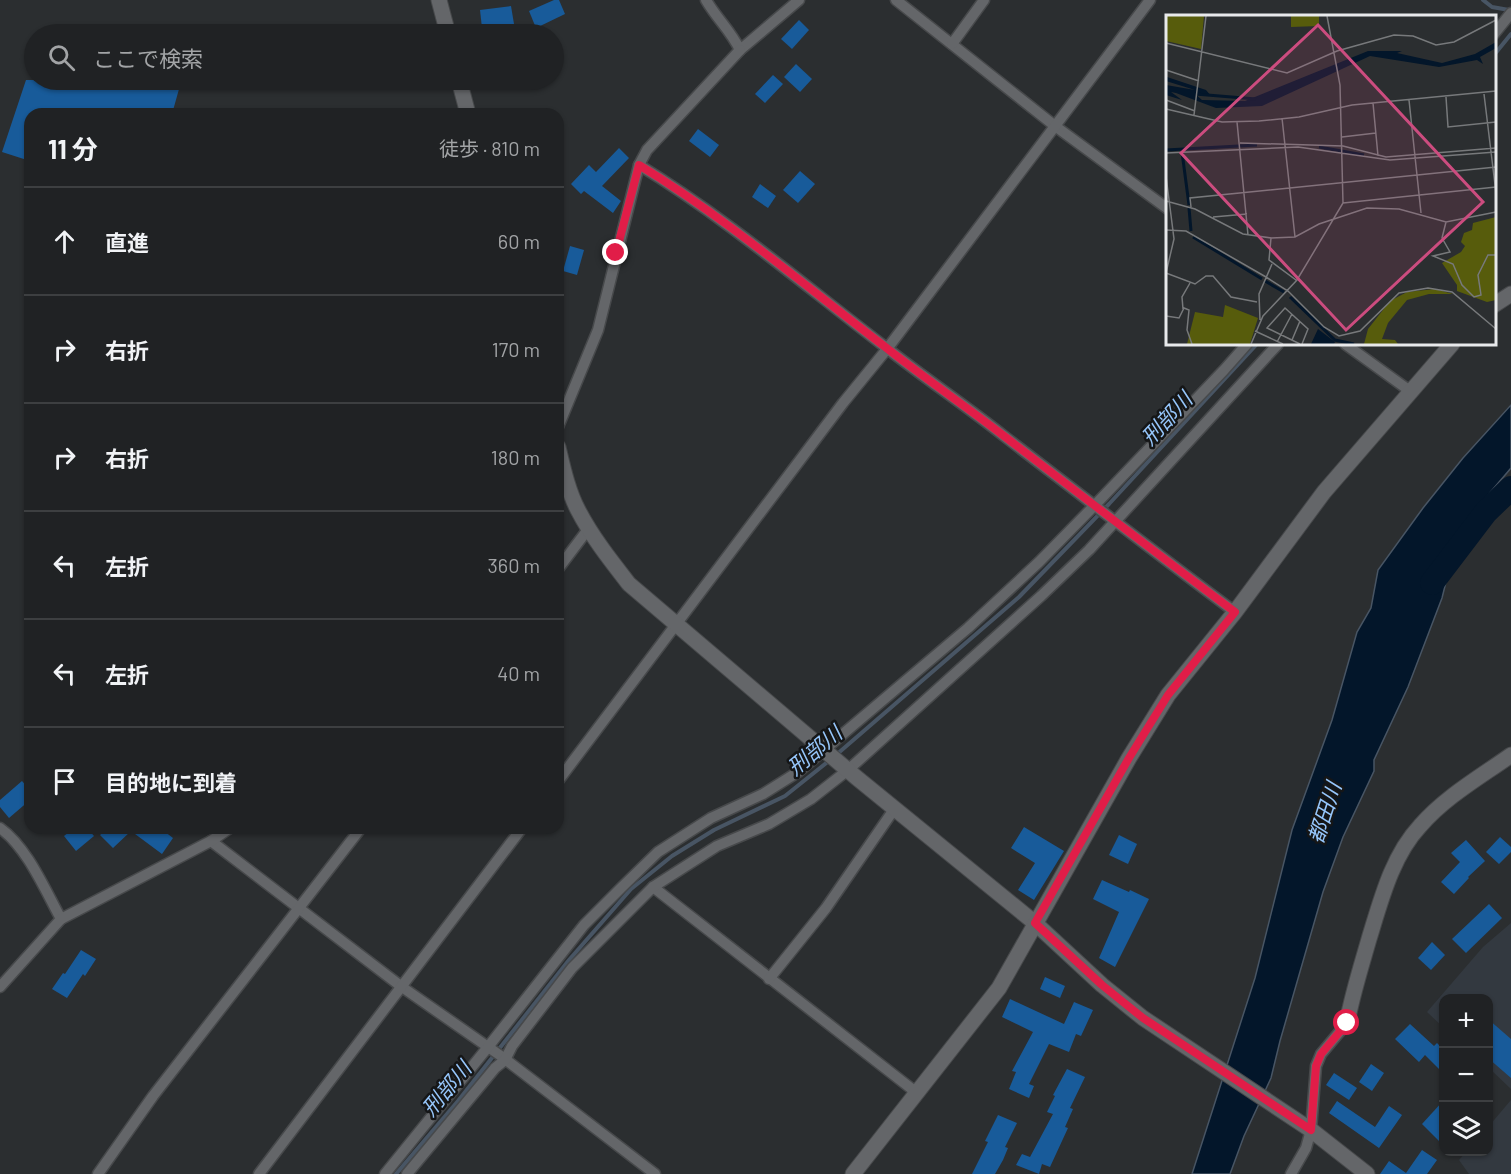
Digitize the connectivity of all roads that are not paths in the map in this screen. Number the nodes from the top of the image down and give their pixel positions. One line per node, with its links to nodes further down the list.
1 (439, 0): 8 (street)
2 (706, 0): 11 (street)
3 (799, 0): 11 (street)
4 (896, 0): 10 (street)
5 (984, 0): 10 (street)
6 (1150, 0): 14 (street)
7 (1510, 14): 9 (street)
8 (445, 24)
9 (1496, 32)
10 (952, 44): 14 (street)
11 (740, 50): 15 (street)
12 (462, 90): 13 (street)
13 (466, 108)
14 (1055, 126): 16 (street); 23 (street)
15 (639, 165): 23 (street); 25 (street)
16 (1166, 208)
17 (1511, 294): 18 (street)
18 (1496, 304)
19 (1246, 345): 27 (street)
20 (1277, 345): 28 (street)
21 (1346, 345): 24 (street)
22 (1451, 345): 24 (street)
23 (887, 349): 27 (street); 32 (street)
24 (1410, 391): 31 (street)
25 (564, 412)
26 (564, 471): 29 (street)
27 (1095, 507): 28 (street); 33 (street)
28 (1113, 521): 31 (street); 35 (street)
29 (589, 528): 30 (street); 32 (street)
30 (564, 561)
31 (1235, 612): 46 (street)
32 (677, 624): 33 (street); 36 (street)
33 (826, 751): 35 (street); 51 (street)
34 (1511, 755): 50 (street)
35 (847, 769): 37 (street); 43 (street)
36 (564, 773)
37 (895, 808): 46 (street); 47 (street)
38 (0, 828): 45 (street)
39 (221, 834): 42 (street)
40 (356, 834): 44 (street)
41 (517, 834): 49 (street)
42 (211, 841): 44 (street); 45 (street)
43 (653, 887): 47 (street); 51 (street)
44 (300, 908): 49 (street); 54 (street)
45 (61, 919): 48 (street)
46 (1035, 923): 52 (street); 53 (street)
47 (769, 978): 52 (street)
48 (0, 987)
49 (402, 987): 51 (street); 55 (street)
50 (1347, 1023): 53 (street)
51 (497, 1053): 56 (street); 57 (street); 58 (street)
52 (917, 1093): 59 (street)
53 (1311, 1130): 60 (street); 61 (street)
54 (98, 1174)
55 (259, 1174)
56 (385, 1174)
57 (407, 1174)
58 (656, 1174)
59 (853, 1174)
60 (1291, 1174)
61 (1367, 1174)

